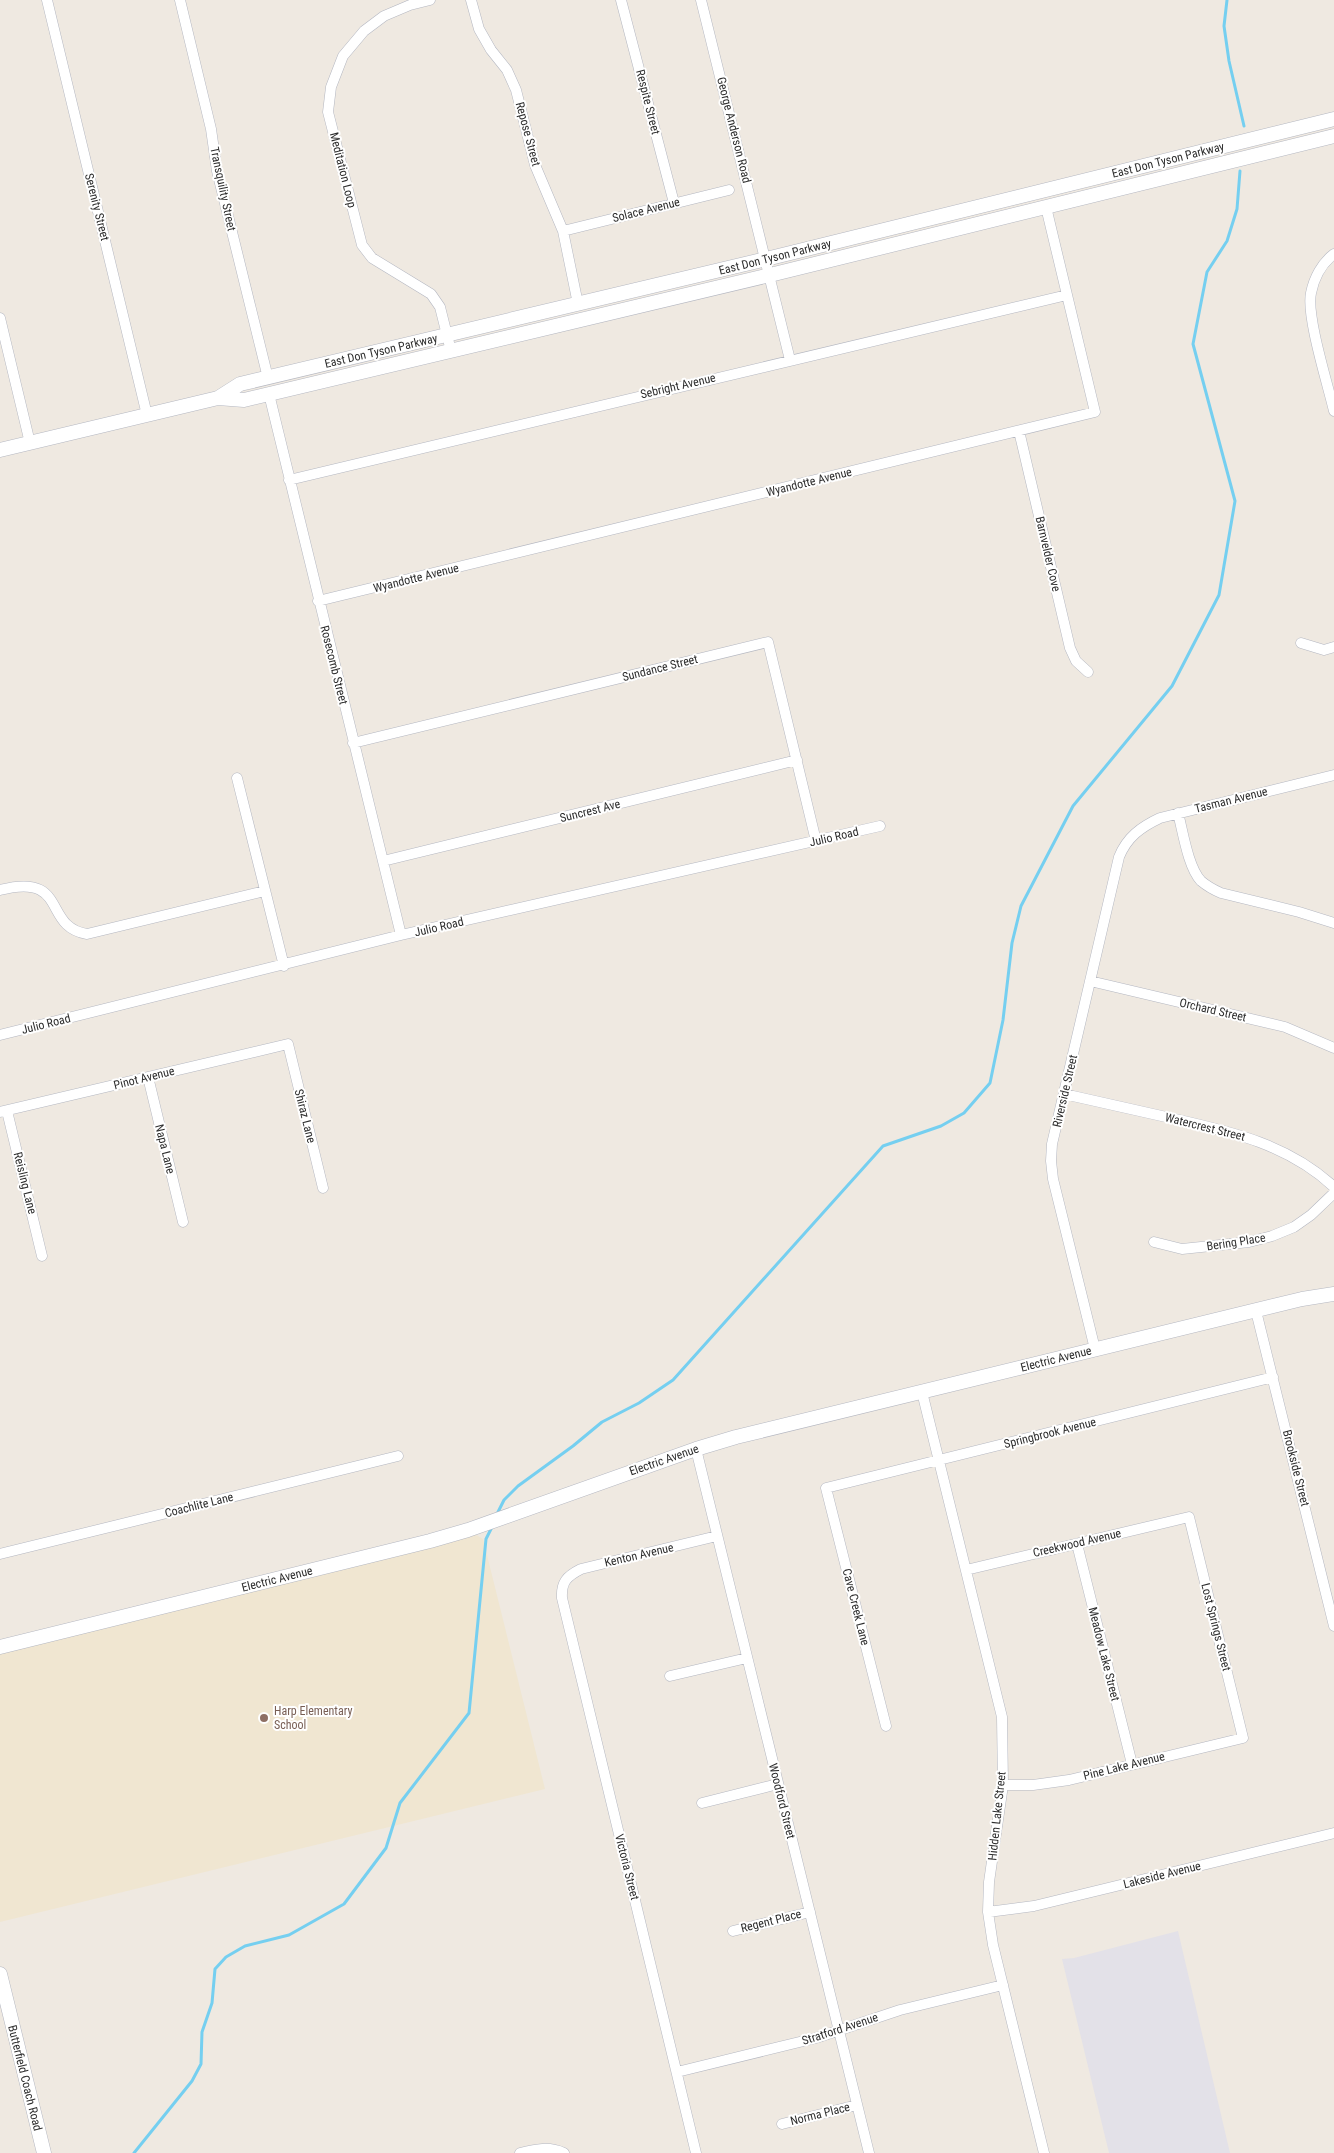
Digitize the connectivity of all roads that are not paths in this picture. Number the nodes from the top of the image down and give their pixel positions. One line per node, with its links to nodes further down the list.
1 (47, 0): 27 (street, Serenity Street)
2 (180, 0): 22 (street, Transquility Street)
3 (430, 0): 19 (street, Meditation Loop)
4 (471, 0): 12 (street, Repose Street)
5 (621, 0): 10 (street, Respite Street)
6 (701, 0): 14 (street, George Anderson Road)
7 (1334, 119): 14 (main road, East Don Tyson Parkway)
8 (1334, 136): 11 (main road, East Don Tyson Parkway)
9 (729, 190): 10 (street, Solace Avenue)
10 (674, 203): 12 (street, Solace Avenue)
11 (1046, 207): 15 (main road, East Don Tyson Parkway); 16 (street, Wyandotte Avenue)
12 (563, 231): 17 (street, Repose Street)
13 (1334, 254): 23 (street)
14 (766, 259): 15 (street, George Anderson Road); 17 (main road, East Don Tyson Parkway)
15 (770, 275): 20 (main road, East Don Tyson Parkway); 21 (street, George Anderson Road)
16 (1067, 295): 21 (street, Sebright Avenue); 28 (street, Wyandotte Avenue)
17 (578, 304): 19 (main road, East Don Tyson Parkway)
18 (0, 318): 29 (street)
19 (447, 335): 20 (street, Meditation Loop); 22 (main road, East Don Tyson Parkway)
20 (451, 351): 24 (main road, East Don Tyson Parkway)
21 (790, 360): 31 (street, Sebright Avenue)
22 (268, 378): 25 (main road, East Don Tyson Parkway)
23 (1330, 381): 26 (street)
24 (268, 394): 25 (main road, East Don Tyson Parkway); 31 (street, Rosecomb Street)
25 (218, 398): 27 (main road, East Don Tyson Parkway)
26 (1334, 411)
27 (147, 415): 29 (main road, East Don Tyson Parkway)
28 (1019, 431): 32 (street, Wyandotte Avenue); 35 (street, Barnvelder Cove)
29 (30, 443): 30 (main road, East Don Tyson Parkway)
30 (0, 450)
31 (289, 480): 32 (street, Rosecomb Street)
32 (318, 602): 36 (street, Rosecomb Street)
33 (1301, 643): 34 (street)
34 (1334, 647)
35 (1088, 672)
36 (353, 744): 37 (street, Sundance Street); 44 (street, Rosecomb Street)
37 (797, 760): 43 (street, Sundance Street); 44 (street, Suncrest Ave)
38 (1334, 775): 40 (street, Tasman Avenue)
39 (237, 778): 46 (street)
40 (1178, 813): 42 (street, Tasman Avenue); 47 (street)
41 (880, 826): 43 (street, Julio Road)
42 (1131, 836): 50 (street, Riverside Street)
43 (816, 841): 48 (street, Julio Road)
44 (383, 861): 48 (street, Rosecomb Street)
45 (0, 890): 46 (street)
46 (265, 891): 49 (street)
47 (1334, 923)
48 (401, 935): 49 (street, Julio Road)
49 (284, 966): 51 (street, Julio Road)
50 (1090, 981): 53 (street, Orchard Street); 55 (street, Riverside Street)
51 (0, 1035)
52 (288, 1044): 54 (street, Pinot Avenue); 58 (street, Shiraz Lane)
53 (1334, 1048)
54 (148, 1077): 56 (street, Pinot Avenue); 60 (street, Napa Lane)
55 (1064, 1094): 57 (street, Watercrest Street); 65 (street, Riverside Street)
56 (4, 1112): 62 (street, Reisling Lane)
57 (1334, 1187)
58 (323, 1188)
59 (1334, 1193): 61 (street, Bering Place)
60 (183, 1222)
61 (1154, 1242)
62 (42, 1256)
63 (1334, 1294): 64 (main road, Electric Avenue)
64 (1256, 1310): 65 (main road, Electric Avenue); 66 (street, Brookside Street)
65 (1095, 1349): 67 (main road, Electric Avenue)
66 (1273, 1377): 70 (street, Springbrook Avenue); 78 (street, Brookside Street)
67 (922, 1392): 68 (main road, Electric Avenue); 70 (street, Hidden Lake Street)
68 (696, 1449): 73 (street, Woodford Street); 79 (main road, Electric Avenue)
69 (398, 1456): 75 (street, Coachlite Lane)
70 (939, 1461): 71 (street, Springbrook Avenue); 76 (street, Hidden Lake Street)
71 (826, 1488): 82 (street, Cave Creek Lane)
72 (1189, 1517): 74 (street, Creekwood Avenue); 83 (street, Lost Springs Street)
73 (717, 1536): 77 (street, Kenton Avenue); 80 (street, Woodford Street)
74 (1077, 1544): 76 (street, Creekwood Avenue); 84 (street, Meadow Lake Street)
75 (0, 1554)
76 (966, 1570): 86 (street, Hidden Lake Street)
77 (564, 1581): 95 (street, Victoria Street)
78 (1334, 1626)
79 (0, 1647)
80 (747, 1658): 81 (street); 85 (street, Woodford Street)
81 (670, 1676)
82 (886, 1726)
83 (1243, 1738): 84 (street, Pine Lake Avenue)
84 (1132, 1764): 86 (street, Pine Lake Avenue)
85 (778, 1784): 87 (street); 89 (street, Woodford Street)
86 (1002, 1785): 90 (street, Hidden Lake Street)
87 (702, 1803)
88 (1334, 1833): 90 (street, Lakeside Avenue)
89 (810, 1912): 91 (street, Regent Place); 94 (street, Woodford Street)
90 (988, 1912): 93 (street, Hidden Lake Street)
91 (733, 1930)
92 (0, 1974): 98 (main road, Butterfield Coach Road)
93 (1003, 1985): 94 (street, Stratford Avenue); 103 (street, Hidden Lake Street)
94 (838, 2030): 95 (street, Stratford Avenue); 96 (street, Woodford Street)
95 (677, 2072): 101 (street, Victoria Street)
96 (857, 2105): 97 (street, Norma Place); 102 (street, Woodford Street)
97 (782, 2124)
98 (44, 2153)
99 (520, 2153): 100 (street)
100 (564, 2153)
101 (696, 2153)
102 (869, 2153)
103 (1044, 2153)

